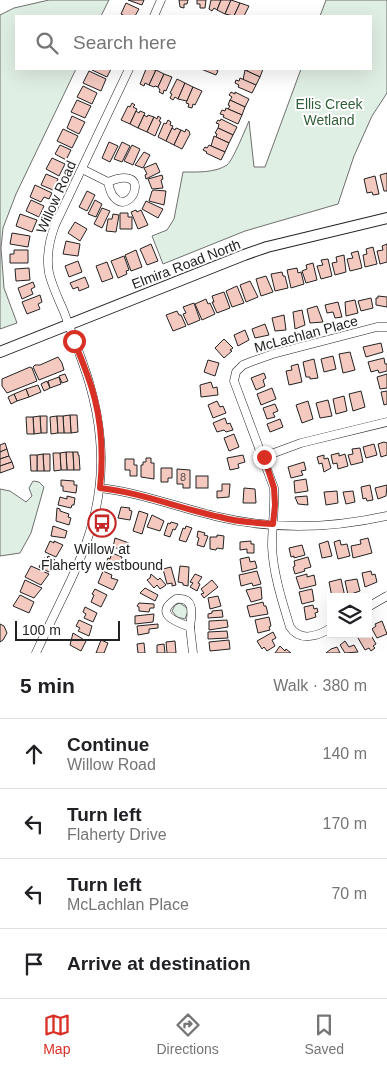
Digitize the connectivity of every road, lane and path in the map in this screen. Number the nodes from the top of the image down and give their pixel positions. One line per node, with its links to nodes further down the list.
1 (161, 0): 2 (street)
2 (154, 15)
3 (129, 70): 4 (street, Willow Road)
4 (82, 169): 5 (street); 7 (street, Willow Road)
5 (108, 182)
6 (387, 218): 7 (main road, Elmira Road North)
7 (68, 325): 9 (main road, Elmira Road North); 12 (street, Willow Road)
8 (387, 327): 11 (street, McLachlan Place)
9 (0, 352)
10 (387, 422): 11 (street)
11 (264, 457): 14 (street, McLachlan Place)
12 (100, 488): 14 (street); 19 (street, Willow Road)
13 (387, 516): 14 (street)
14 (273, 524): 18 (street, McLachlan Place)
15 (387, 596): 16 (street)
16 (372, 604)
17 (190, 627): 20 (street)
18 (327, 630)
19 (39, 652)
20 (193, 653)

